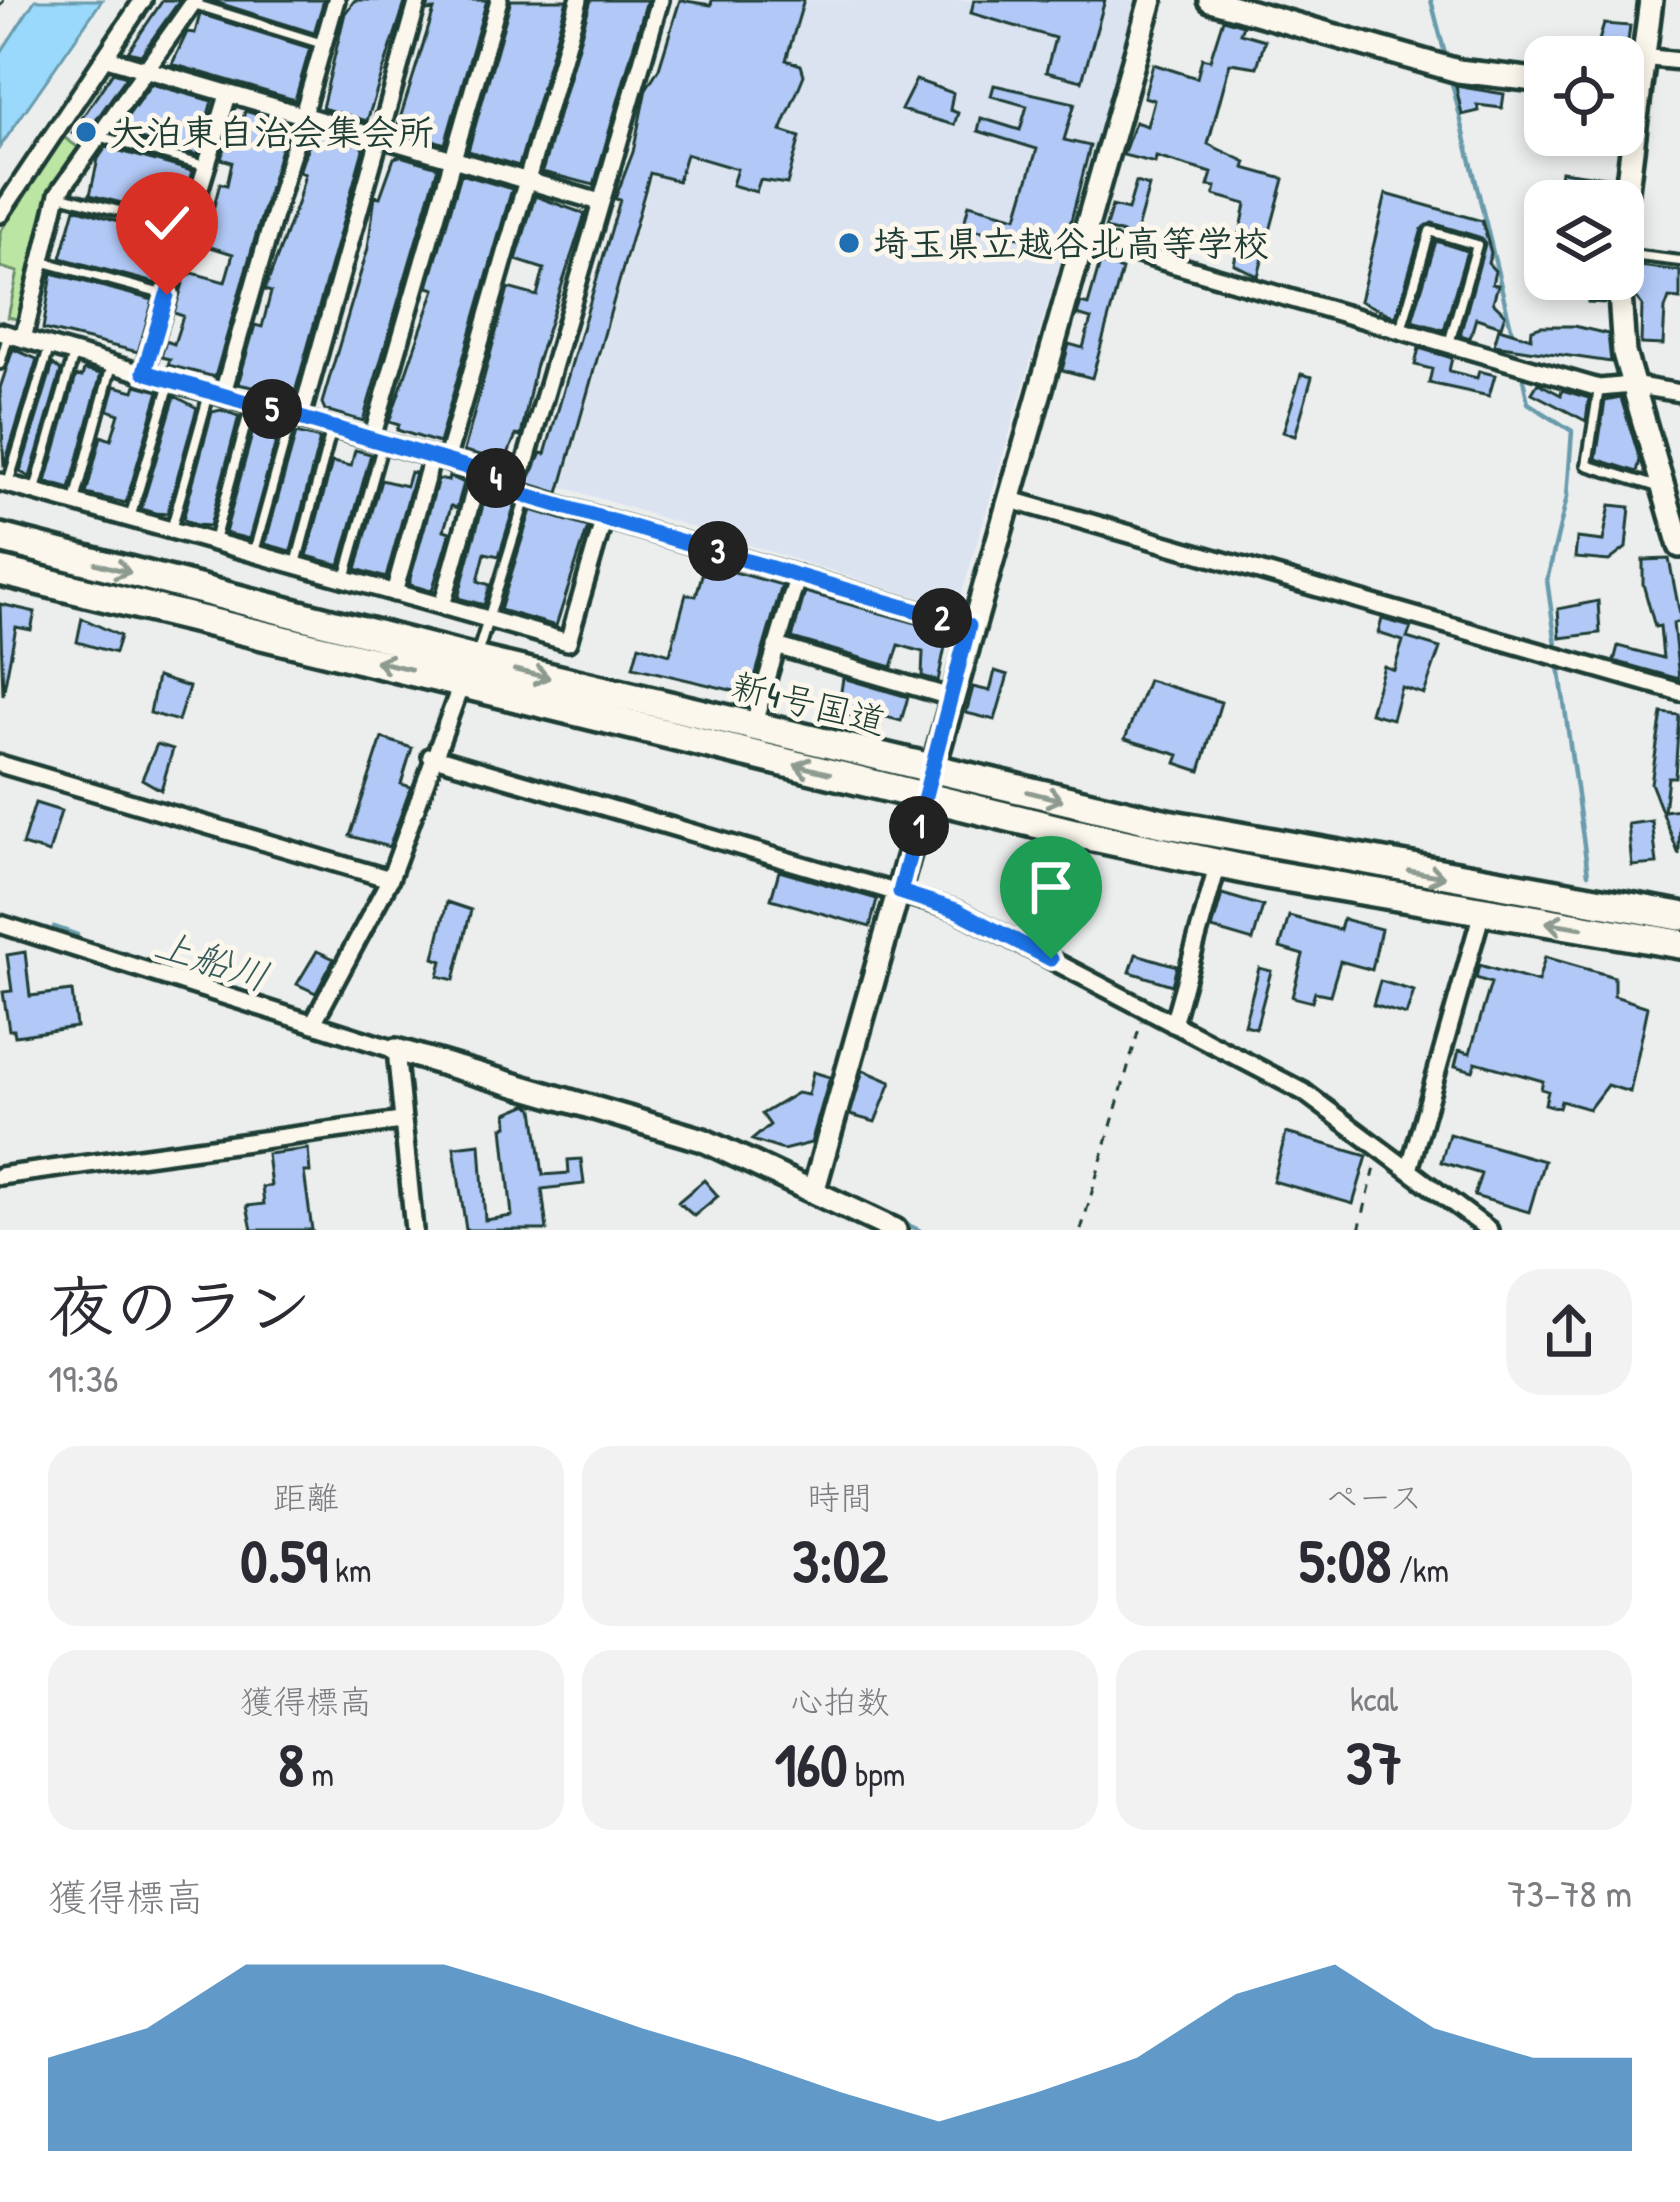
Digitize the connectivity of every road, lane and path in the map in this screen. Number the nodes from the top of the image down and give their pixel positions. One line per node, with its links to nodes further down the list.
1 (4, 0): 12 (path)
2 (143, 0): 16 (street)
3 (337, 0): 14 (street)
4 (418, 0): 22 (street)
5 (500, 0): 24 (street)
6 (578, 0): 26 (street)
7 (660, 0): 28 (street)
8 (1151, 0): 31 (street)
9 (1210, 0): 19 (street)
10 (1651, 0): 13 (street)
11 (194, 2): 14 (lane); 18 (street)
12 (0, 6)
13 (1644, 44)
14 (324, 45): 21 (street)
15 (1644, 57): 17 (street)
16 (107, 58): 18 (street); 29 (street)
17 (1680, 61)
18 (148, 70): 20 (street); 23 (street)
19 (1524, 78)
20 (228, 95): 21 (street); 25 (street)
21 (303, 116): 22 (street); 49 (street)
22 (378, 136): 24 (street); 51 (street)
23 (103, 137): 25 (lane); 27 (street)
24 (452, 157): 26 (street); 53 (street)
25 (206, 166): 30 (street)
26 (526, 179): 28 (street); 54 (street)
27 (58, 194): 30 (lane); 34 (street)
28 (600, 202): 56 (street)
29 (0, 214)
30 (187, 230): 35 (street)
31 (1083, 238): 37 (street); 61 (street)
32 (1644, 257): 33 (lane)
33 (1680, 261)
34 (44, 262): 35 (lane); 38 (street)
35 (167, 295): 44 (street)
36 (1622, 300): 46 (street)
37 (1400, 334): 40 (street); 40 (lane)
38 (11, 335): 39 (street); 43 (lane)
39 (50, 346): 41 (street); 57 (lane)
40 (1448, 347): 47 (street)
41 (74, 353): 42 (street); 59 (lane)
42 (113, 363): 44 (street); 62 (lane)
43 (0, 364)
44 (144, 372): 45 (street)
45 (171, 381): 49 (street); 63 (lane)
46 (1632, 385): 47 (street); 48 (street); 58 (street)
47 (1599, 388): 58 (lane)
48 (1680, 393)
49 (216, 394): 50 (street); 65 (lane)
50 (252, 404): 51 (street); 67 (lane)
51 (296, 416): 52 (street); 69 (lane)
52 (333, 427): 53 (street); 70 (lane)
53 (378, 440): 54 (street); 73 (lane)
54 (439, 459): 55 (street); 74 (street)
55 (480, 471): 56 (street); 75 (street)
56 (497, 478): 60 (street)
57 (4, 483): 59 (street)
58 (1663, 488): 68 (street)
59 (35, 491): 62 (street)
60 (527, 496): 64 (street); 76 (lane)
61 (1008, 499): 77 (street); 80 (street)
62 (75, 502): 63 (street)
63 (130, 518): 65 (street)
64 (604, 518): 72 (street); 76 (street)
65 (171, 530): 67 (street)
66 (0, 538): 79 (highway, 新4号国道, one-way to 79)
67 (214, 542): 69 (street)
68 (1680, 546)
69 (254, 553): 70 (street)
70 (296, 565): 73 (street)
71 (0, 571): 79 (highway, 新4号国道, one-way to 71)
72 (798, 575): 77 (street); 78 (street)
73 (345, 578): 74 (street)
74 (394, 592): 75 (street)
75 (442, 606): 76 (street)
76 (492, 620): 79 (lane)
77 (969, 626): 81 (street)
78 (776, 646): 81 (street); 82 (street)
79 (468, 671): 82 (highway, 新4号国道, one-way to 82); 83 (street); 86 (highway, 新4号国道, one-way to 79)
80 (1680, 692)
81 (950, 697): 85 (street)
82 (753, 726): 85 (highway, 新4号国道)
83 (431, 756): 88 (street); 89 (street)
84 (0, 764): 88 (street)
85 (932, 769): 86 (street); 91 (highway, 新4号国道, one-way to 91)
86 (926, 797): 87 (highway, 新4号国道); 89 (street)
87 (1218, 864): 90 (highway, 新4号国道); 96 (street)
88 (390, 879): 95 (street)
89 (900, 892): 94 (street); 102 (street)
90 (1483, 912): 93 (highway, 新4号国道, one-way to 90); 100 (street)
91 (1680, 916)
92 (0, 924): 95 (street)
93 (1680, 944)
94 (1145, 1009): 96 (street); 105 (path)
95 (313, 1023): 97 (street)
96 (1173, 1024): 99 (street)
97 (396, 1050): 98 (street); 102 (street)
98 (401, 1121): 101 (street); 103 (street)
99 (1381, 1149): 100 (street); 106 (path)
100 (1409, 1170): 107 (street)
101 (0, 1176)
102 (816, 1180): 104 (street)
103 (414, 1230)
104 (895, 1230)
105 (1081, 1230)
106 (1359, 1230)
107 (1489, 1230)

